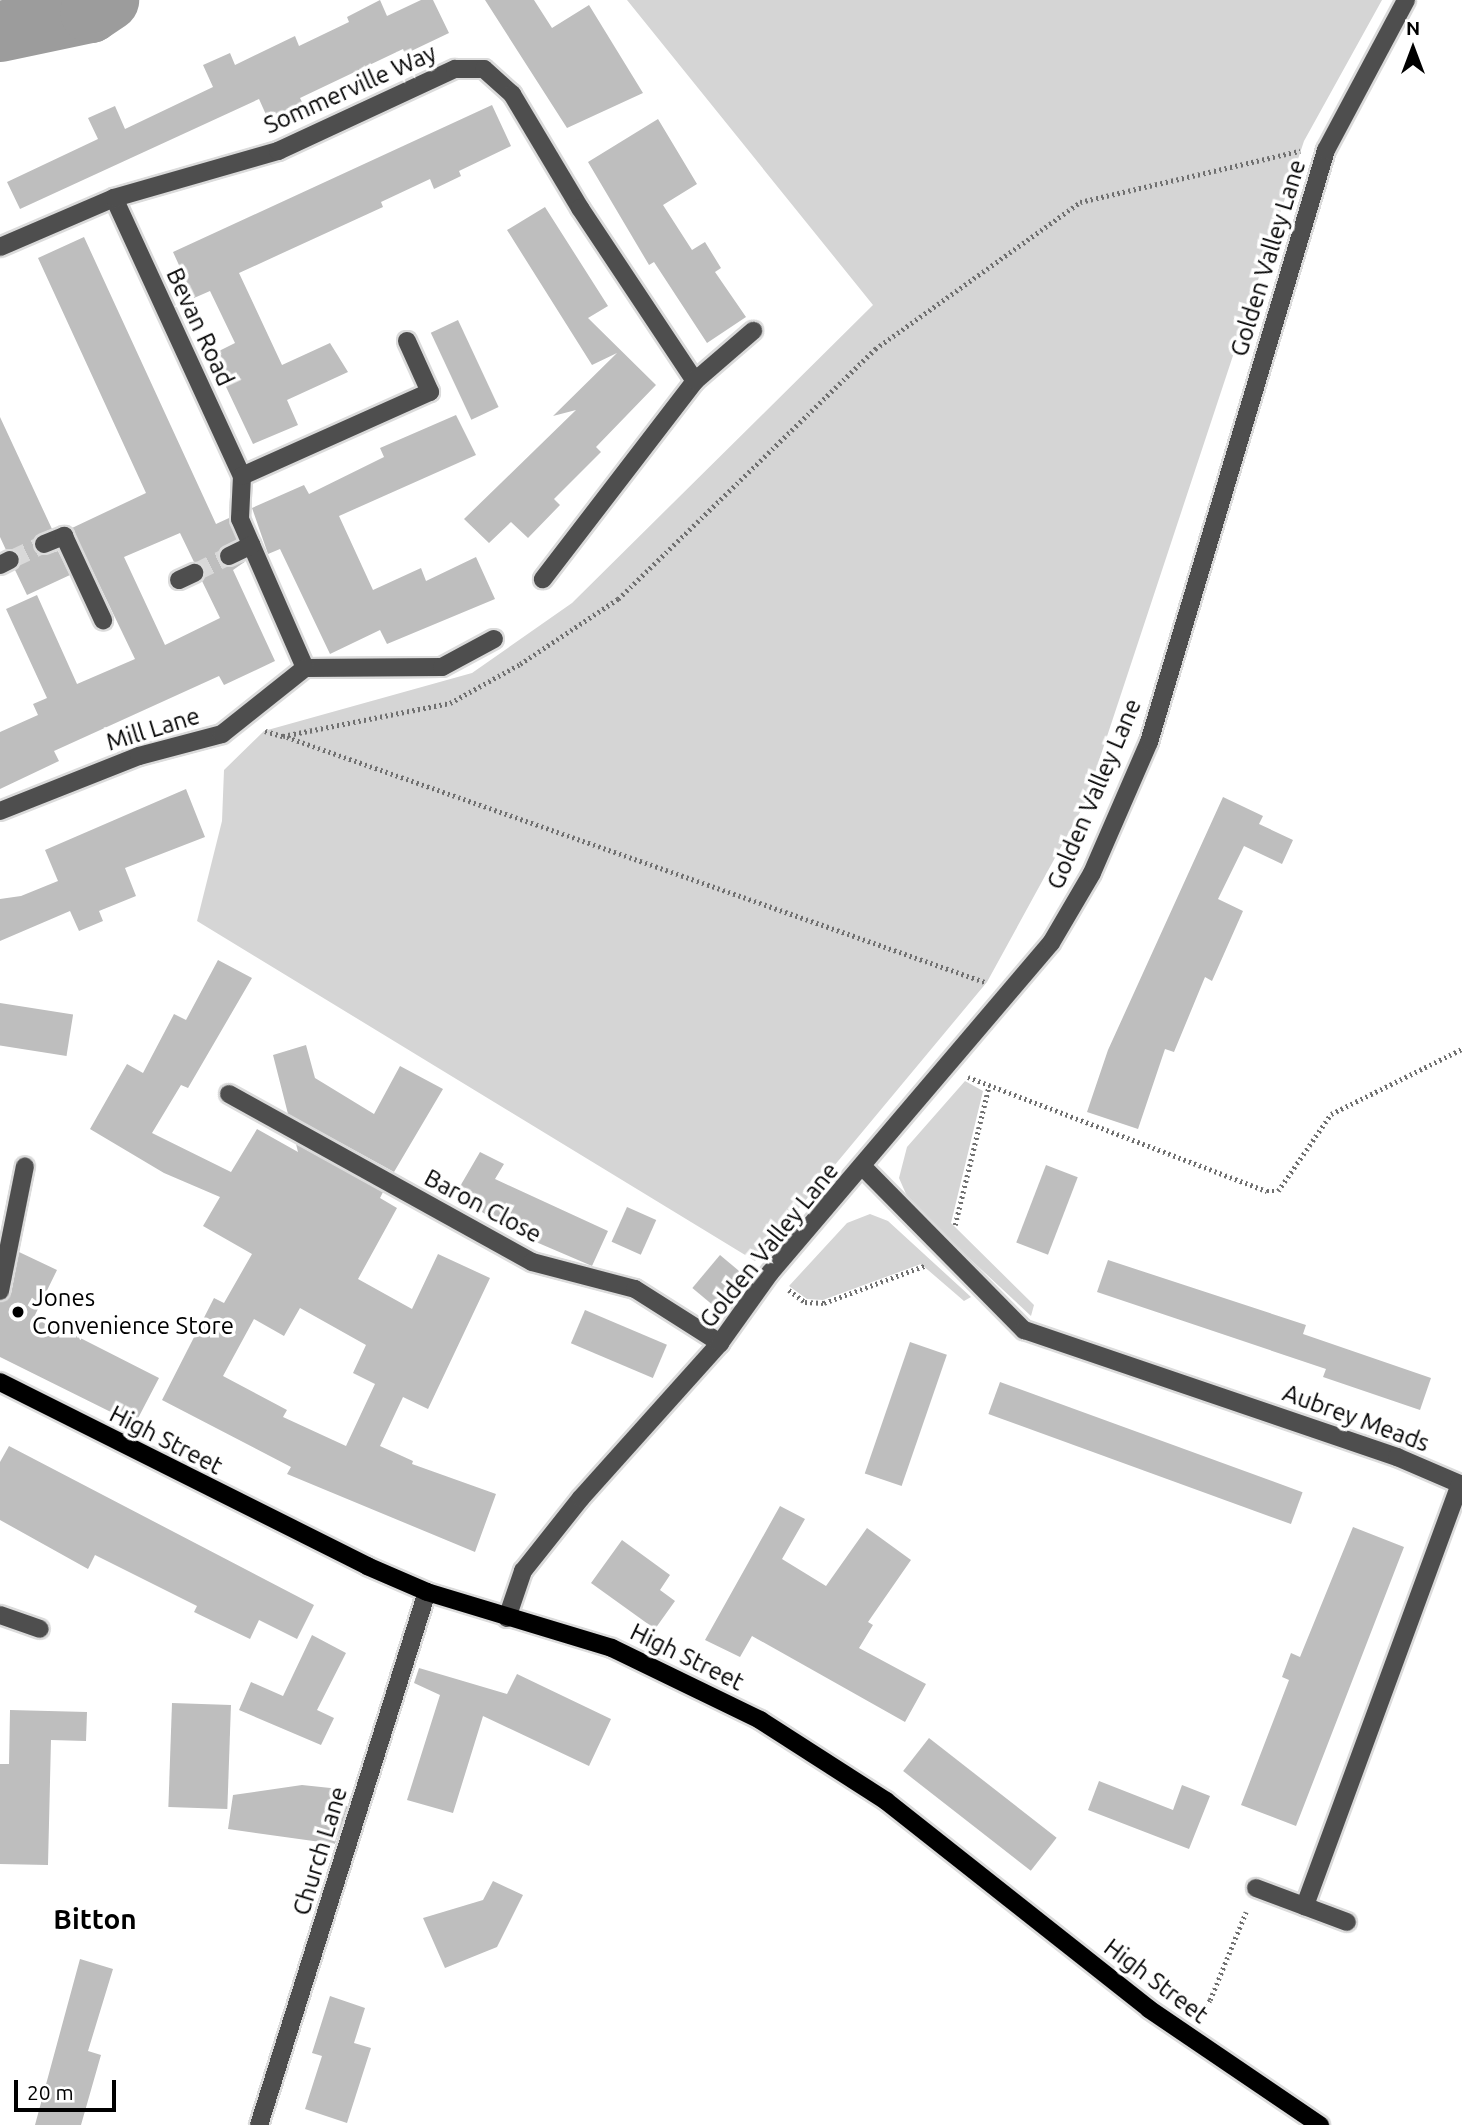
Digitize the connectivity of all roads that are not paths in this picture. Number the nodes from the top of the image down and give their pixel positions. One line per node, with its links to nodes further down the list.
1 (1406, 0): 18 (street, Golden Valley Lane)
2 (114, 198): 3 (street, Sommerville Way); 6 (street, Sommerville Way); 7 (street, Bevan Road)
3 (0, 247)
4 (753, 331): 6 (street)
5 (407, 341): 7 (street)
6 (695, 381): 11 (street)
7 (242, 476): 9 (street, Bevan Road)
8 (44, 544): 12 (street)
9 (252, 545): 10 (street); 14 (street, Bevan Road)
10 (229, 556)
11 (543, 579)
12 (103, 620)
13 (494, 639): 14 (street)
14 (305, 668): 15 (street, Mill Lane)
15 (0, 811)
16 (229, 1094): 20 (street, Baron Close)
17 (25, 1166): 19 (street)
18 (864, 1168): 20 (street, Golden Valley Lane); 22 (street, Aubrey Meads)
19 (0, 1291)
20 (720, 1343): 25 (street, Golden Valley Lane)
21 (0, 1382): 23 (main road, High Street)
22 (1461, 1484): 28 (street, Aubrey Meads)
23 (427, 1592): 25 (main road, High Street); 30 (street, Church Lane)
24 (0, 1615): 26 (street)
25 (507, 1618): 31 (main road, High Street)
26 (40, 1629)
27 (1256, 1888): 28 (street)
28 (1306, 1906): 29 (street)
29 (1347, 1922)
30 (259, 2125)
31 (1320, 2125)

